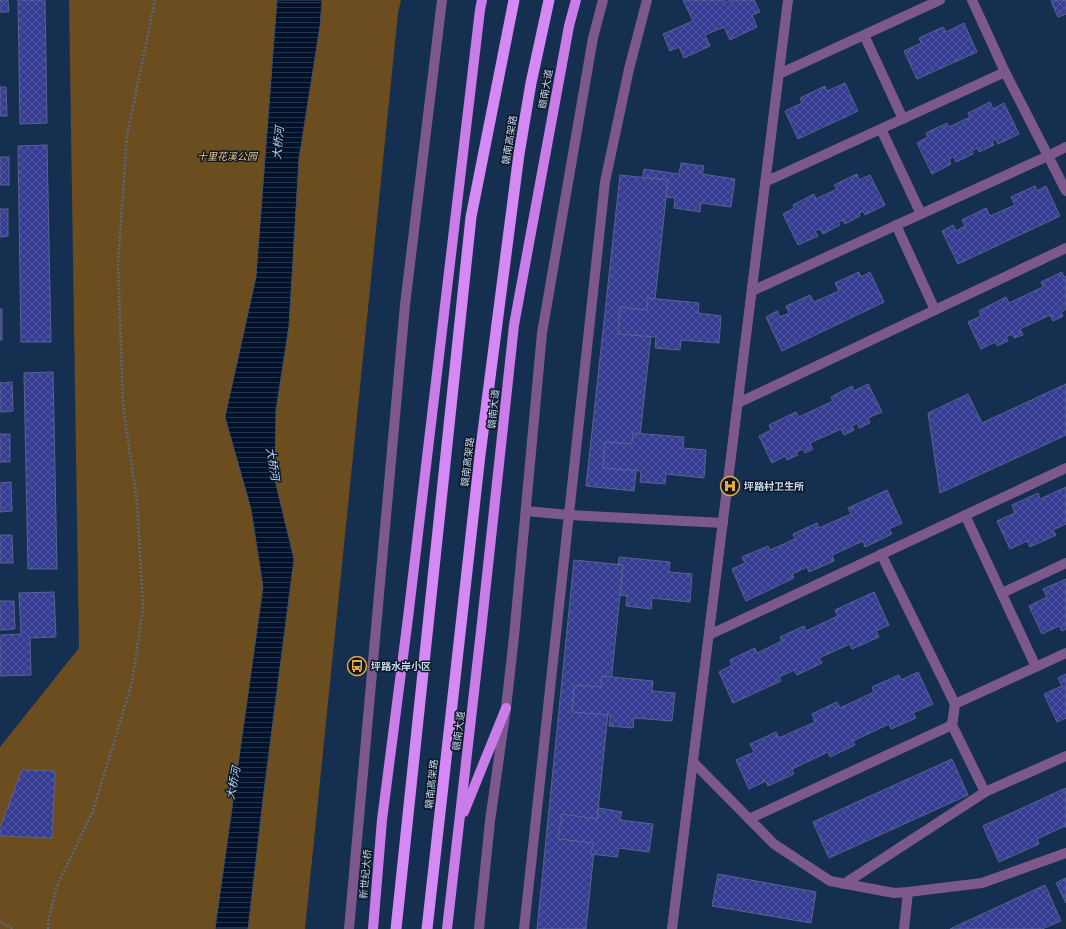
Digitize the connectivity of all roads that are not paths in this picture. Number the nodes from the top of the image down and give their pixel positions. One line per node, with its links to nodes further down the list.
1 (442, 0): 48 (street)
2 (514, 0): 50 (highway, 赣南高架路, bridge)
3 (549, 0): 51 (highway, 赣南高架路, bridge)
4 (577, 0): 44 (main road, 赣南大道)
5 (603, 0): 27 (street)
6 (647, 0): 28 (street)
7 (788, 0): 13 (street)
8 (940, 0): 11 (street)
9 (972, 0): 12 (street)
10 (481, 3): 49 (main road, 新世纪大桥)
11 (864, 35): 13 (street); 14 (street)
12 (1005, 72): 14 (street); 17 (street)
13 (779, 74): 18 (street)
14 (902, 119): 15 (street)
15 (881, 129): 18 (street); 20 (street)
16 (1066, 147): 17 (street)
17 (1048, 156): 19 (street); 20 (street)
18 (765, 182): 23 (street)
19 (1066, 191)
20 (921, 214): 21 (street)
21 (896, 225): 23 (street); 24 (street)
22 (1066, 248): 24 (street)
23 (752, 291): 25 (street)
24 (934, 310): 25 (street)
25 (738, 403): 30 (street)
26 (1066, 468): 29 (street)
27 (526, 511): 28 (street); 38 (street)
28 (569, 515): 30 (street); 54 (street)
29 (965, 515): 31 (street); 33 (street)
30 (723, 523): 34 (street)
31 (881, 554): 34 (street); 37 (street)
32 (1066, 563): 33 (street)
33 (1002, 593): 36 (street)
34 (709, 635): 41 (street)
35 (1066, 653): 36 (street)
36 (1036, 667): 37 (street)
37 (955, 704): 39 (street)
38 (506, 708): 44 (main road); 53 (street)
39 (952, 725): 42 (street); 43 (street)
40 (1066, 756): 42 (street)
41 (693, 762): 43 (street); 55 (street)
42 (985, 792): 46 (street)
43 (749, 819): 46 (street)
44 (459, 825): 52 (main road)
45 (1066, 853): 47 (street)
46 (844, 884): 47 (street)
47 (908, 892): 56 (street)
48 (349, 929)
49 (373, 929)
50 (396, 929)
51 (427, 929)
52 (447, 929)
53 (479, 929)
54 (524, 929)
55 (672, 929)
56 (904, 929)

